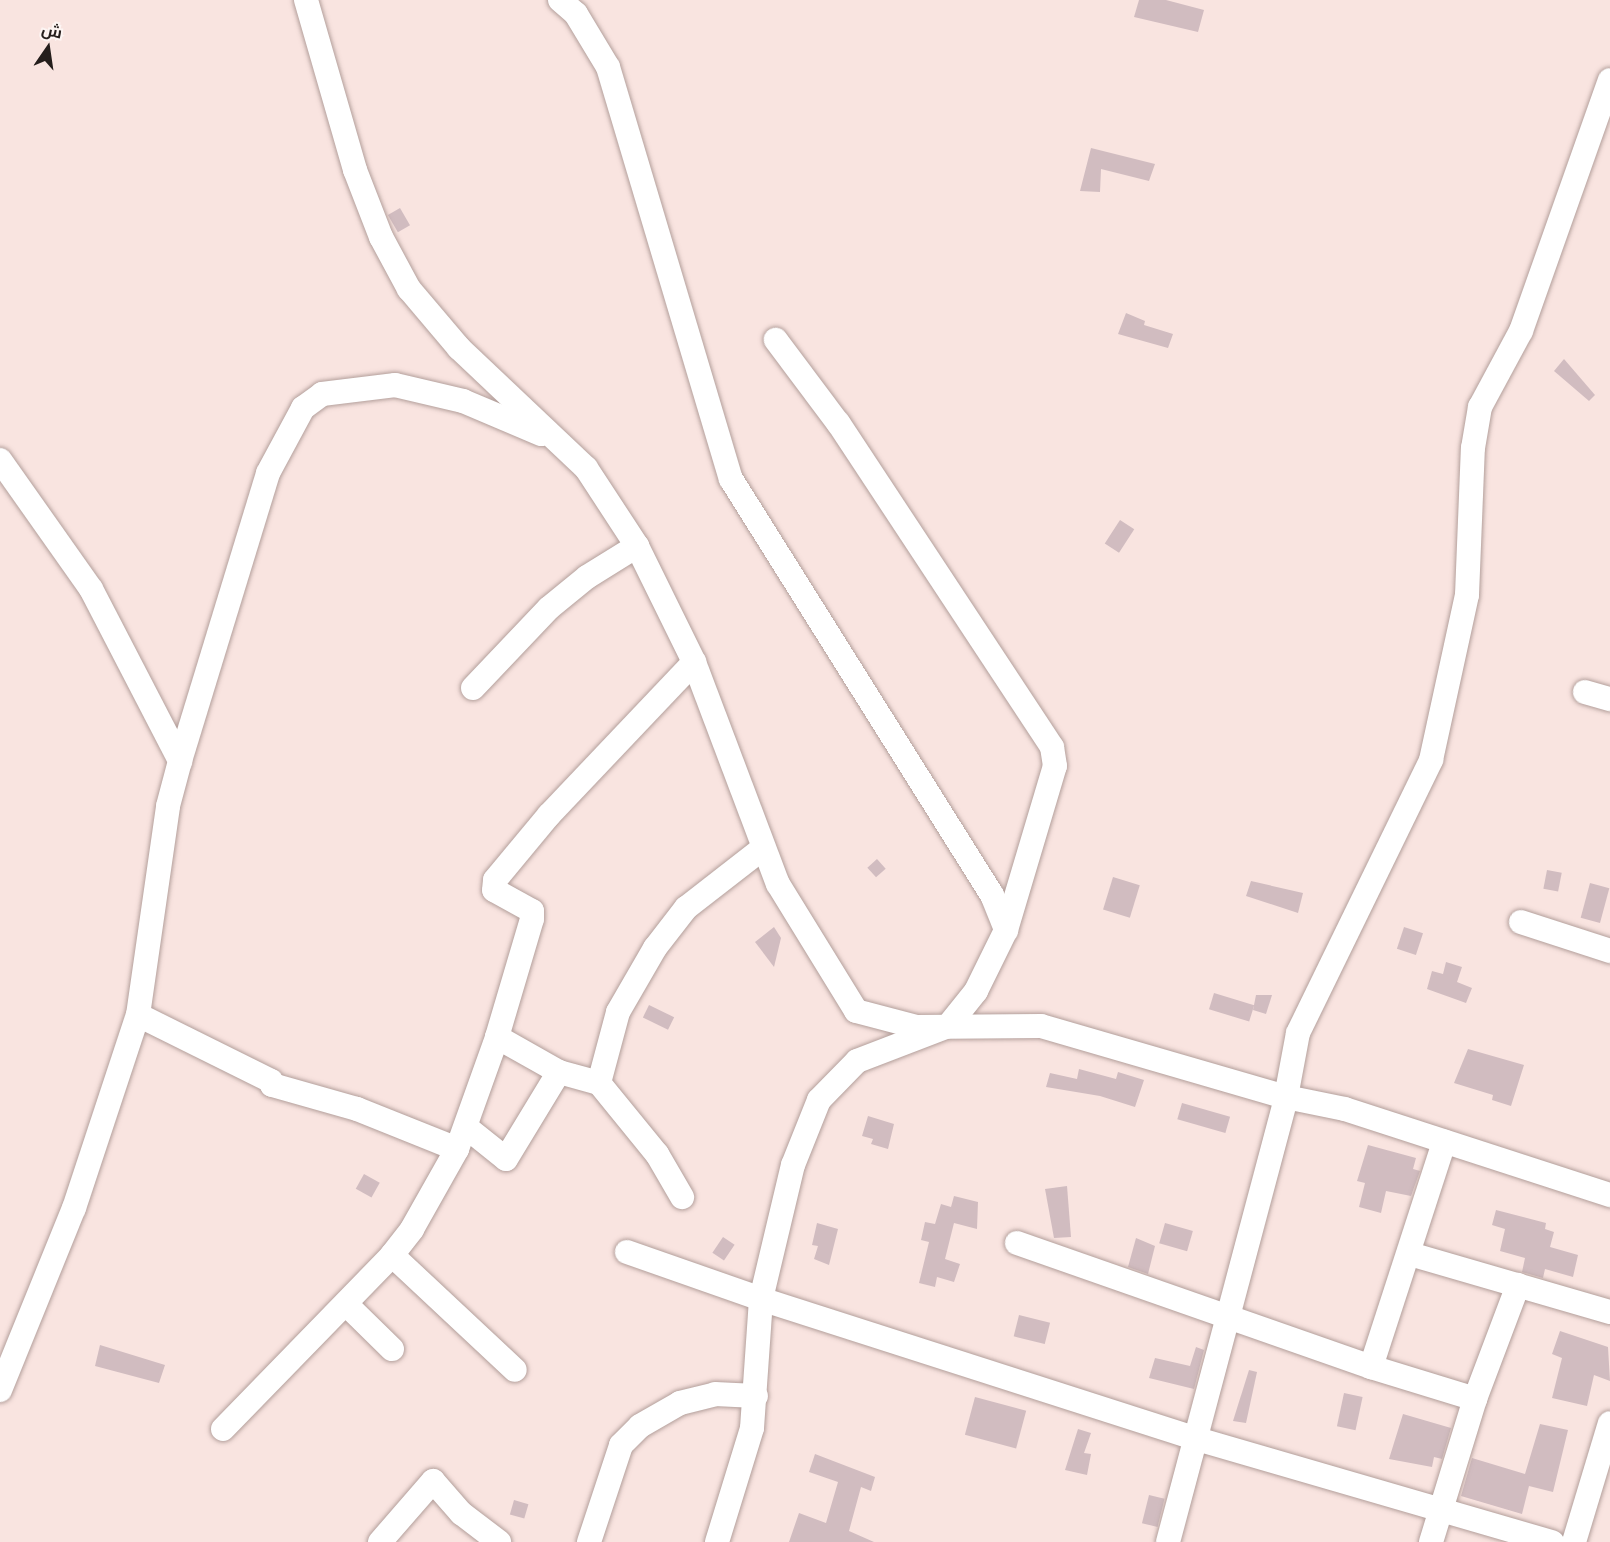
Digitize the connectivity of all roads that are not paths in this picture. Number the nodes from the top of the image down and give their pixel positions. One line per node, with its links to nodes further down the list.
1 (306, 0): 6 (street)
2 (560, 0): 15 (street)
3 (1610, 80): 22 (street)
4 (776, 340): 15 (street)
5 (0, 460): 12 (street)
6 (586, 468): 7 (street); 12 (street)
7 (637, 546): 8 (street); 9 (street)
8 (694, 662): 13 (street); 19 (street)
9 (473, 688)
10 (1585, 692): 11 (street)
11 (1610, 699)
12 (180, 762): 17 (street)
13 (762, 848): 18 (street); 21 (street)
14 (1521, 922): 16 (street)
15 (1006, 930): 18 (street)
16 (1610, 951)
17 (138, 1015): 23 (street); 39 (street)
18 (948, 1026): 22 (street); 32 (street)
19 (497, 1037): 20 (street); 23 (street)
20 (559, 1072): 21 (street); 23 (street)
21 (599, 1083): 26 (street)
22 (1286, 1097): 24 (street); 35 (street)
23 (461, 1138): 30 (street)
24 (1444, 1142): 25 (street); 29 (street)
25 (1610, 1195)
26 (682, 1197)
27 (1017, 1243): 35 (street)
28 (627, 1252): 32 (street)
29 (1410, 1254): 31 (street); 37 (street)
30 (392, 1255): 33 (street); 38 (street)
31 (1518, 1285): 34 (street); 41 (street)
32 (761, 1299): 40 (street); 44 (street)
33 (347, 1305): 36 (street); 43 (street)
34 (1610, 1312)
35 (1229, 1317): 37 (street); 44 (street)
36 (392, 1349)
37 (1371, 1367): 41 (street)
38 (515, 1370)
39 (0, 1390)
40 (756, 1396): 48 (street); 49 (street)
41 (1475, 1399): 45 (street)
42 (1610, 1423): 53 (street)
43 (223, 1430)
44 (1197, 1439): 45 (street); 50 (street)
45 (1441, 1511): 51 (street); 52 (street)
46 (380, 1542): 47 (street)
47 (499, 1542)
48 (589, 1542)
49 (717, 1542)
50 (1168, 1542)
51 (1431, 1542)
52 (1552, 1542)
53 (1574, 1542)

